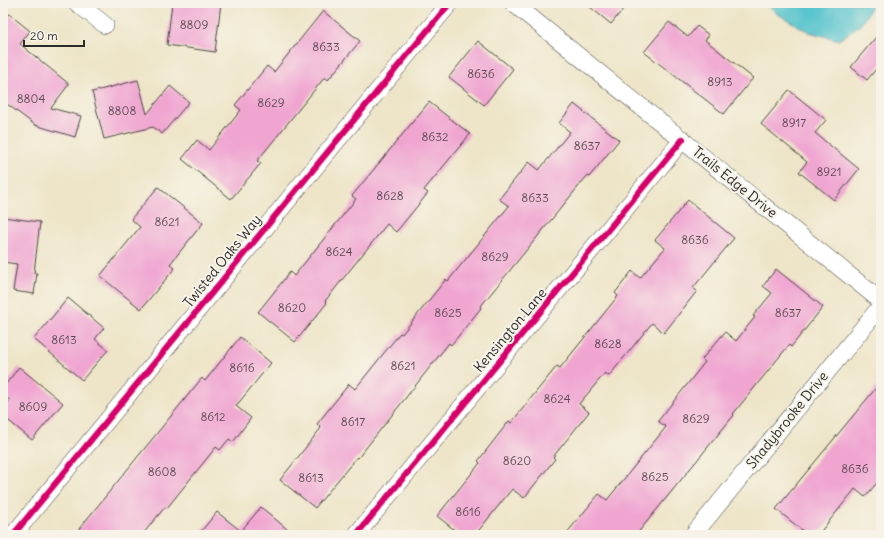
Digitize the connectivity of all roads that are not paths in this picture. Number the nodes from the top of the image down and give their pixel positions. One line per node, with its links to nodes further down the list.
1 (77, 3): 4 (street)
2 (450, 3): 8 (street, Twisted Oaks Way)
3 (514, 3): 5 (street, Trails Edge Drive)
4 (105, 25)
5 (683, 140): 6 (street, Trails Edge Drive); 9 (street, Kensington Lane)
6 (881, 301)
7 (881, 306): 10 (street, Shadybrooke Drive)
8 (13, 535)
9 (356, 535)
10 (693, 535)

